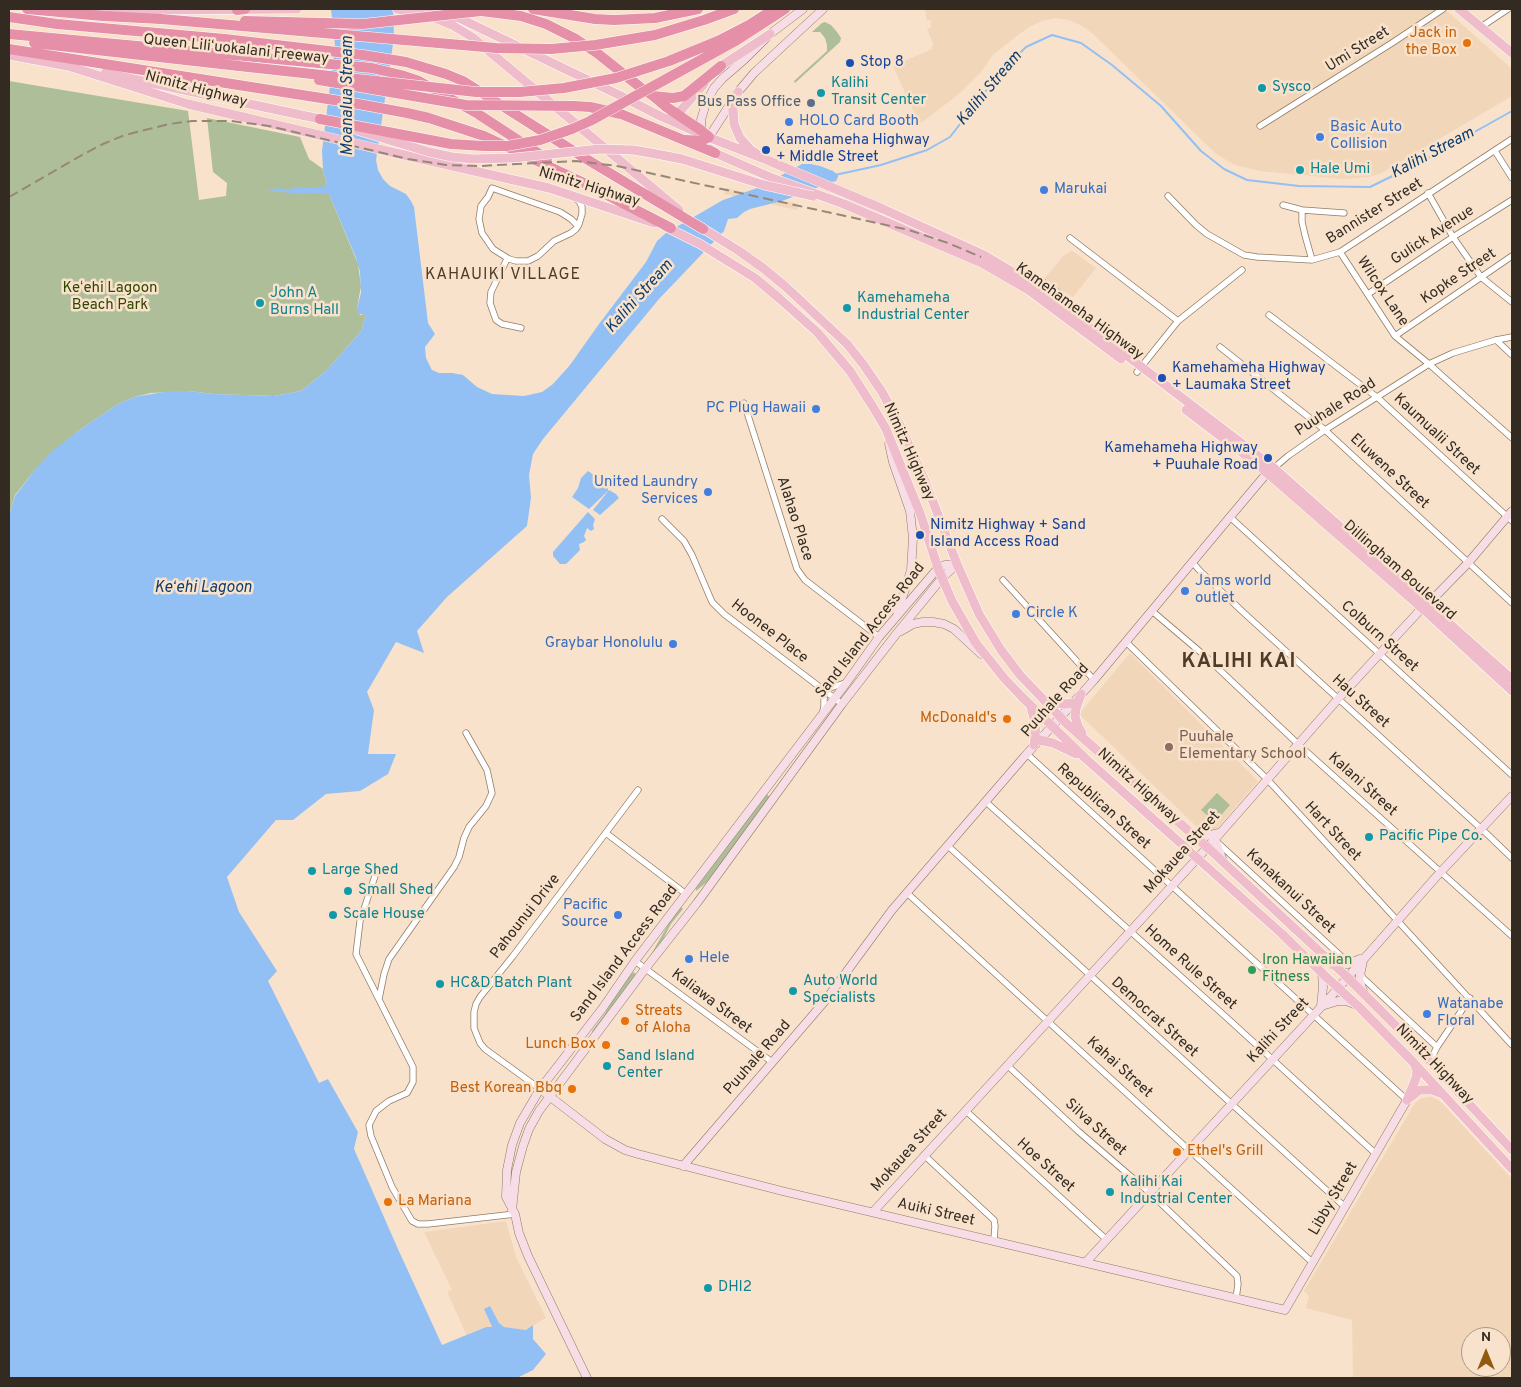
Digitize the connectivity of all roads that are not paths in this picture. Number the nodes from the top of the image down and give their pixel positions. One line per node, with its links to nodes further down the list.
1 (27, 9): 19 (highway, Queen Liliʻuokalani Freeway)
2 (90, 9): 3 (main road)
3 (111, 9): 17 (main road)
4 (297, 9): 17 (main road)
5 (397, 9): 54 (main road, Nimitz Highway, bridge)
6 (426, 9): 33 (main road, bridge)
7 (533, 9): 8 (highway)
8 (698, 9)
9 (734, 9): 19 (highway, Queen Liliʻuokalani Freeway, bridge)
10 (774, 9): 28 (highway, Queen Liliʻuokalani Freeway, bridge)
11 (785, 9): 34 (highway, bridge)
12 (803, 9): 22 (street)
13 (823, 9): 30 (street)
14 (1443, 9): 35 (street, Umi Street)
15 (1459, 9): 20 (main road)
16 (1508, 9): 20 (street)
17 (241, 10)
18 (9, 17): 54 (highway)
19 (162, 20): 31 (highway, bridge)
20 (1481, 27): 25 (main road)
21 (9, 34): 43 (highway, bridge)
22 (770, 34): 29 (main road); 36 (street)
23 (9, 39): 28 (highway, Queen Liliʻuokalani Freeway)
24 (9, 49): 43 (highway, bridge)
25 (1512, 53)
26 (9, 55): 27 (main road, Nimitz Highway)
27 (68, 66): 34 (main road); 47 (main road, Nimitz Highway)
28 (239, 66): 38 (highway, bridge)
29 (721, 66): 31 (highway); 32 (main road)
30 (738, 92): 36 (street); 41 (main road)
31 (654, 96): 32 (highway)
32 (677, 114): 33 (main road); 36 (highway)
33 (660, 116): 36 (main road)
34 (320, 119): 45 (main road, bridge)
35 (1260, 126)
36 (704, 136): 38 (highway); 40 (main road); 41 (main road)
37 (1512, 139): 39 (street, Bannister Street)
38 (686, 140): 40 (highway)
39 (1495, 151): 42 (street); 44 (street, Bannister Street)
40 (715, 152): 45 (main road)
41 (767, 160): 77 (main road, Kamehameha Highway)
42 (1512, 178)
43 (584, 183): 56 (highway)
44 (1428, 193): 58 (street); 60 (street, Bannister Street)
45 (812, 194): 77 (main road, Kamehameha Highway)
46 (1168, 196): 63 (street, Bannister Street)
47 (574, 197): 50 (main road, Nimitz Highway); 53 (street)
48 (1512, 200): 58 (street, Gulick Avenue)
49 (1283, 205): 51 (street)
50 (601, 206): 53 (street); 56 (main road, Nimitz Highway)
51 (1302, 210): 52 (street); 63 (street)
52 (1344, 213)
53 (582, 214): 55 (street)
54 (681, 214): 57 (highway)
55 (578, 226): 62 (street); 62 (street)
56 (671, 228): 80 (main road, Nimitz Highway)
57 (703, 229): 89 (main road, Nimitz Highway)
58 (1453, 237): 65 (street); 66 (street, Gulick Avenue)
59 (1070, 238): 69 (street)
60 (1340, 252): 63 (street, Bannister Street); 66 (street, Wilcox Lane)
61 (1512, 256): 65 (street, Kopke Street)
62 (508, 259): 70 (street)
63 (1312, 260)
64 (1242, 270): 69 (street)
65 (1481, 277): 67 (street); 71 (street, Kopke Street)
66 (1368, 294): 71 (street, Wilcox Lane)
67 (1512, 302)
68 (1269, 315): 78 (street, Kaumualii Street)
69 (1178, 321): 77 (street)
70 (521, 328)
71 (1395, 336): 76 (street, Wilcox Lane)
72 (1512, 337): 73 (street, Puuhale Road)
73 (1496, 340): 75 (street); 76 (street, Puuhale Road)
74 (1220, 347): 81 (street, Eluwene Street)
75 (1512, 355)
76 (1429, 364): 78 (street, Puuhale Road); 82 (street, Wilcox Lane)
77 (1139, 370): 83 (main road, Kamehameha Highway)
78 (1378, 398): 81 (street, Puuhale Road); 84 (street, Kaumualii Street)
79 (744, 403): 98 (street, Alahao Place)
80 (886, 430): 90 (main road, Nimitz Highway); 96 (street)
81 (1325, 430): 83 (street, Puuhale Road); 88 (street, Eluwene Street)
82 (1512, 438)
83 (1271, 471): 85 (street, Puuhale Road); 94 (main road, Dillingham Boulevard)
84 (1511, 516): 88 (street, Mokauea Street)
85 (1230, 517): 87 (street, Puuhale Road); 100 (street, Colburn Street)
86 (662, 519): 105 (street, Hoonee Place)
87 (1193, 563): 95 (street, Puuhale Road); 109 (street, Hau Street)
88 (1468, 563): 93 (street, Eluwene Street); 94 (street, Mokauea Street)
89 (957, 564): 90 (street, Sand Island Access Road); 91 (street, Sand Island Access Road); 110 (main road, Nimitz Highway)
90 (938, 568): 91 (main road, Nimitz Highway); 96 (street, Sand Island Access Road)
91 (942, 578): 97 (street, Sand Island Access Road); 101 (main road, Nimitz Highway)
92 (1003, 580): 102 (street)
93 (1512, 603)
94 (1425, 606): 100 (street, Mokauea Street); 103 (main road, Dillingham Boulevard); 106 (main road, Dillingham Boulevard)
95 (1152, 611): 99 (street, Puuhale Road); 120 (street, Kalani Street)
96 (892, 622): 98 (street, Sand Island Access Road)
97 (897, 633): 101 (street); 112 (street, Sand Island Access Road)
98 (879, 637): 104 (street, Sand Island Access Road)
99 (1126, 642): 102 (street, Puuhale Road); 124 (street, Hart Street)
100 (1380, 654): 109 (street, Mokauea Street); 123 (street, Colburn Street)
101 (990, 662): 113 (main road, Nimitz Highway)
102 (1094, 680): 107 (street, Puuhale Road)
103 (1512, 680)
104 (847, 682): 105 (street); 108 (street, Sand Island Access Road)
105 (820, 687): 108 (street, Hoonee Place); 114 (street)
106 (1512, 691)
107 (1081, 694): 111 (street, Puuhale Road); 118 (main road)
108 (834, 698): 112 (street, Hoonee Place); 114 (street, Sand Island Access Road)
109 (1338, 699): 120 (street, Mokauea Street); 130 (street, Hau Street)
110 (1044, 701): 111 (main road); 115 (main road, Nimitz Highway)
111 (1074, 703): 115 (street, Puuhale Road)
112 (842, 704): 127 (street, Sand Island Access Road)
113 (1031, 706): 116 (main road, Nimitz Highway); 119 (main road)
114 (821, 715): 125 (street, Sand Island Access Road)
115 (1060, 717): 116 (street, Puuhale Road); 118 (main road, Nimitz Highway)
116 (1052, 726): 119 (street, Puuhale Road); 122 (main road, Nimitz Highway)
117 (466, 734): 161 (street)
118 (1086, 740): 133 (main road, Nimitz Highway)
119 (1037, 743): 121 (street, Puuhale Road); 122 (main road)
120 (1298, 744): 124 (street, Mokauea Street); 140 (street, Kalani Street)
121 (1026, 754): 129 (street, Puuhale Road); 142 (street, Republican Street)
122 (1085, 758): 137 (main road, Nimitz Highway)
123 (1512, 775)
124 (1267, 779): 131 (street, Mokauea Street); 146 (street, Hart Street)
125 (770, 782): 127 (street); 144 (street, Sand Island Access Road)
126 (638, 790): 132 (street, Pahounui Drive)
127 (780, 790): 145 (street, Sand Island Access Road)
128 (1512, 796): 130 (street, Kalihi Street)
129 (986, 802): 135 (street, Puuhale Road); 147 (street, Home Rule Street)
130 (1481, 829): 138 (street, Hau Street); 140 (street, Kalihi Street)
131 (1221, 832): 133 (street); 134 (street, Mokauea Street)
132 (606, 833): 144 (street); 175 (street, Pahounui Drive)
133 (1193, 835): 136 (main road, Nimitz Highway)
134 (1215, 840): 136 (street, Mokauea Street); 139 (street); 152 (street, Kanakanui Street)
135 (948, 846): 143 (street, Puuhale Road); 156 (street, Democrat Street)
136 (1208, 848): 137 (street, Mokauea Street); 139 (main road, Nimitz Highway)
137 (1198, 858): 142 (street, Mokauea Street); 155 (main road, Nimitz Highway)
138 (1512, 858)
139 (1224, 863): 151 (main road, Nimitz Highway)
140 (1440, 872): 146 (street, Kalihi Street); 148 (street, Kalani Street)
141 (375, 876): 161 (street)
142 (1172, 886): 147 (street, Mokauea Street); 164 (street, Republican Street)
143 (907, 893): 165 (street, Kahai Street); 172 (street, Puuhale Road)
144 (686, 894): 145 (street); 150 (street, Sand Island Access Road)
145 (697, 903): 153 (street, Sand Island Access Road)
146 (1396, 920): 149 (street, Kalihi Street); 160 (street, Hart Street)
147 (1131, 931): 156 (street, Mokauea Street); 170 (street, Home Rule Street)
148 (1511, 933)
149 (1364, 957): 152 (street); 154 (street); 157 (street, Kalihi Street)
150 (636, 961): 153 (street, Kaliawa Street); 166 (street, Sand Island Access Road)
151 (1333, 964): 152 (street); 157 (main road, Nimitz Highway)
152 (1346, 964)
153 (645, 969): 167 (street, Sand Island Access Road); 172 (street, Kaliawa Street)
154 (1360, 972): 159 (street); 169 (street)
155 (1322, 973): 158 (main road, Nimitz Highway); 163 (street)
156 (1090, 976): 165 (street, Mokauea Street); 179 (street, Democrat Street)
157 (1347, 977): 158 (street, Kalihi Street); 159 (main road, Nimitz Highway)
158 (1338, 988): 162 (main road, Nimitz Highway); 163 (street, Kalihi Street)
159 (1364, 994): 171 (main road, Nimitz Highway)
160 (1470, 998): 168 (street, Hart Street); 169 (street)
161 (379, 999): 189 (street)
162 (1357, 1005): 163 (street); 173 (main road, Nimitz Highway)
163 (1320, 1007): 164 (street, Kalihi Street)
164 (1313, 1015): 170 (street, Kalihi Street); 178 (street, Republican Street)
165 (1048, 1020): 174 (street, Mokauea Street); 181 (street, Kahai Street)
166 (584, 1032): 167 (street); 175 (street, Sand Island Access Road)
167 (593, 1038): 176 (street, Sand Island Access Road)
168 (1512, 1045)
169 (1437, 1047): 171 (street)
170 (1271, 1059): 179 (street, Kalihi Street); 183 (street, Home Rule Street)
171 (1430, 1061): 182 (main road, Nimitz Highway)
172 (772, 1062): 185 (street, Puuhale Road)
173 (1414, 1063): 177 (main road, Nimitz Highway); 178 (main road)
174 (1006, 1065): 180 (street, Mokauea Street); 187 (street, Silva Street)
175 (540, 1089): 176 (street, Auiki Street); 189 (street, Sand Island Access Road)
176 (550, 1096): 185 (street, Auiki Street); 189 (street, Sand Island Access Road)
177 (1444, 1096): 178 (main road); 186 (main road, Nimitz Highway)
178 (1407, 1100): 183 (street, Libby Street)
179 (1231, 1104): 181 (street, Kalihi Street); 188 (street, Democrat Street)
180 (965, 1110): 184 (street, Mokauea Street); 192 (street, Hoe Street)
181 (1190, 1149): 187 (street, Kalihi Street); 194 (street, Kahai Street)
182 (1512, 1150)
183 (1376, 1154): 188 (street, Libby Street)
184 (924, 1155): 190 (street, Mokauea Street); 191 (street)
185 (683, 1166): 190 (street, Auiki Street)
186 (1512, 1169)
187 (1150, 1193): 192 (street, Kalihi Street); 195 (street, Silva Street)
188 (1345, 1207): 194 (street, Libby Street)
189 (513, 1212): 197 (street, Sand Island Access Road)
190 (873, 1212): 191 (street, Auiki Street)
191 (994, 1240): 193 (street, Auiki Street)
192 (1107, 1240): 193 (street, Kalihi Street)
193 (1086, 1262): 195 (street, Auiki Street)
194 (1313, 1263): 196 (street, Libby Street)
195 (1236, 1298): 196 (street, Auiki Street)
196 (1285, 1310)
197 (587, 1378)

